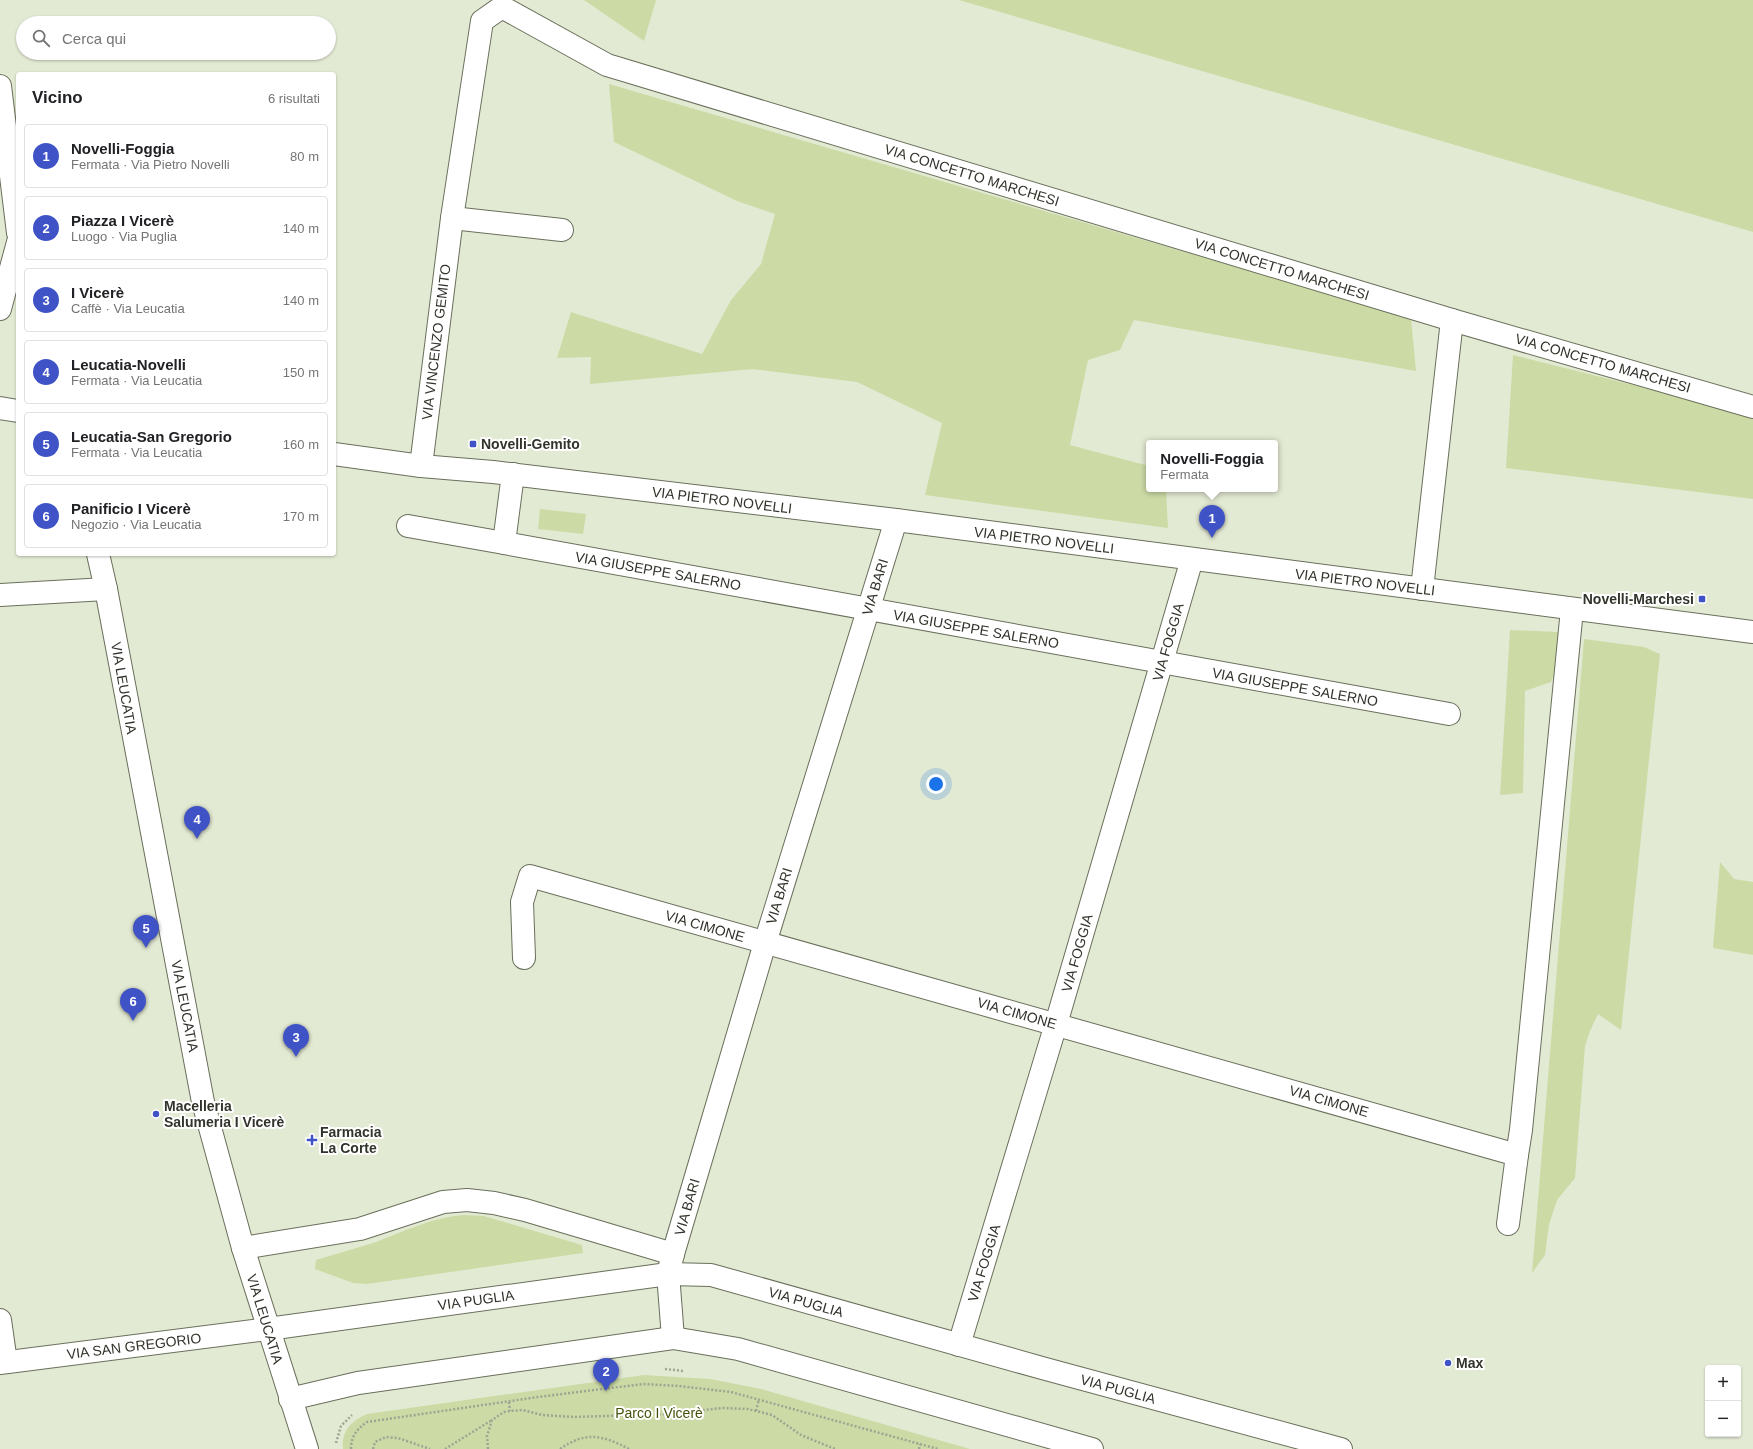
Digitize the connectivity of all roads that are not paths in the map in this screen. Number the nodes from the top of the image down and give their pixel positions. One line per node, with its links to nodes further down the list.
1 (502, 8): 4 (street, VIA VINCENZO GEMITO); 8 (street, VIA CONCETTO MARCHESI)
2 (0, 86): 3 (street)
3 (16, 217)
4 (452, 218): 5 (street); 13 (street, VIA VINCENZO GEMITO)
5 (562, 230)
6 (16, 249): 7 (street)
7 (0, 309)
8 (1452, 320): 9 (street, VIA CONCETTO MARCHESI); 20 (street)
9 (1753, 407)
10 (0, 408): 11 (street)
11 (16, 411)
12 (336, 454): 13 (street, VIA PIETRO NOVELLI)
13 (421, 466): 14 (street, VIA PIETRO NOVELLI)
14 (513, 474): 15 (street, VIA PIETRO NOVELLI); 17 (street)
15 (896, 520): 19 (street, VIA PIETRO NOVELLI); 23 (street, VIA BARI)
16 (408, 526): 17 (street, VIA GIUSEPPE SALERNO)
17 (504, 543): 23 (street, VIA GIUSEPPE SALERNO)
18 (98, 556): 21 (street, VIA LEUCATIA)
19 (1192, 560): 20 (street, VIA PIETRO NOVELLI); 26 (street, VIA FOGGIA)
20 (1422, 589): 24 (street, VIA PIETRO NOVELLI)
21 (106, 590): 22 (street); 33 (street, VIA LEUCATIA)
22 (0, 595)
23 (868, 609): 26 (street, VIA GIUSEPPE SALERNO); 28 (street, VIA BARI)
24 (1572, 609): 25 (street, VIA PIETRO NOVELLI); 31 (street)
25 (1753, 632)
26 (1163, 662): 27 (street, VIA GIUSEPPE SALERNO); 30 (street, VIA FOGGIA)
27 (1449, 714)
28 (765, 943): 29 (street, VIA CIMONE); 30 (street, VIA CIMONE); 34 (street, VIA BARI)
29 (524, 958)
30 (1056, 1024): 31 (street, VIA CIMONE); 38 (street, VIA FOGGIA)
31 (1517, 1154): 32 (street)
32 (1508, 1224)
33 (243, 1248): 34 (street, VIA PUGLIA); 36 (street, VIA LEUCATIA)
34 (670, 1264): 36 (street, VIA PUGLIA); 37 (street); 38 (street, VIA PUGLIA)
35 (0, 1320): 39 (street)
36 (268, 1329): 39 (street, VIA SAN GREGORIO); 40 (street, VIA LEUCATIA)
37 (673, 1338): 40 (street); 43 (street)
38 (959, 1345): 41 (street, VIA PUGLIA)
39 (3, 1362)
40 (290, 1399): 42 (street, VIA LEUCATIA)
41 (1335, 1448)
42 (307, 1449)
43 (1092, 1449)

